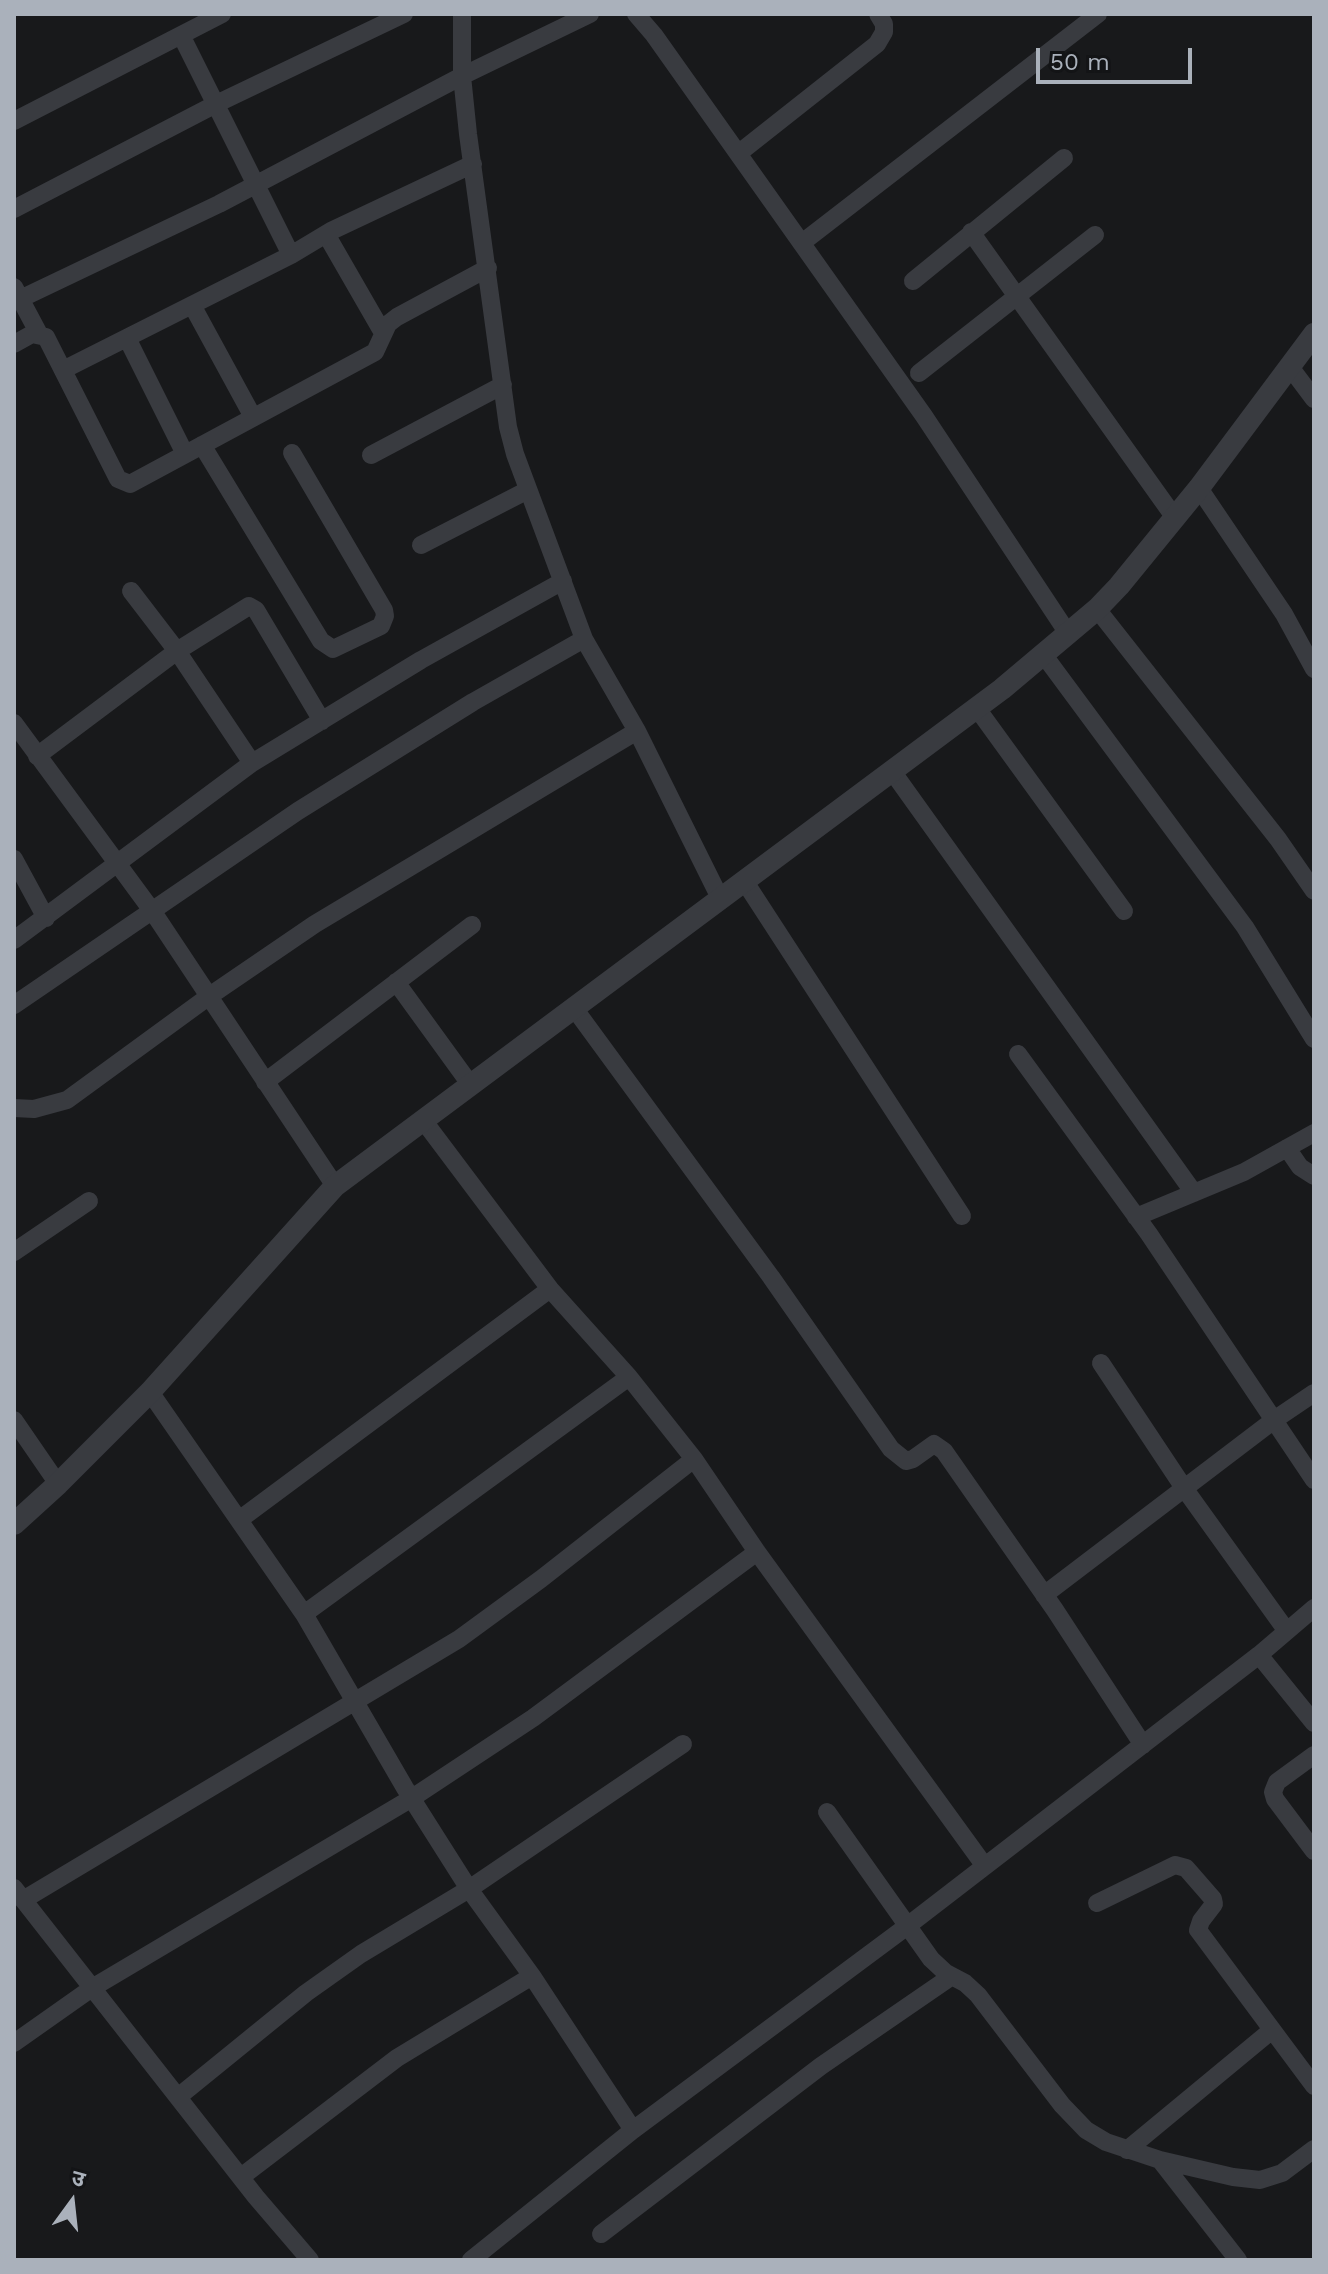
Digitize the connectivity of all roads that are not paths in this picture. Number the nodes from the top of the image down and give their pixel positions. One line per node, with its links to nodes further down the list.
1 (222, 14): 8 (street)
2 (404, 14): 10 (street)
3 (462, 14): 9 (street)
4 (590, 14): 9 (street)
5 (636, 14): 12 (street)
6 (878, 14): 12 (street)
7 (1098, 14): 20 (street)
8 (181, 35): 10 (street); 11 (street)
9 (462, 76): 14 (street); 15 (street)
10 (216, 104): 15 (street); 16 (street)
11 (14, 121)
12 (739, 153): 20 (street)
13 (1064, 158): 17 (street)
14 (473, 164): 18 (street); 22 (street)
15 (257, 184): 21 (street); 24 (street)
16 (14, 209)
17 (971, 232): 23 (street); 25 (street)
18 (326, 234): 21 (street); 27 (street)
19 (1095, 235): 25 (street)
20 (803, 242): 49 (street)
21 (291, 255): 26 (street)
22 (488, 268): 27 (street); 35 (street)
23 (913, 281)
24 (17, 293): 28 (street)
25 (1016, 297): 34 (street); 44 (street)
26 (192, 305): 30 (street); 37 (street)
27 (383, 333): 37 (street)
28 (39, 334): 31 (street); 33 (street)
29 (1314, 334): 32 (street)
30 (127, 338): 33 (street); 40 (street)
31 (14, 344)
32 (1290, 367): 36 (street); 42 (street)
33 (63, 370): 40 (street)
34 (919, 373)
35 (503, 385): 41 (street); 43 (street)
36 (1314, 399)
37 (253, 417): 38 (street)
38 (202, 445): 39 (street); 40 (street)
39 (292, 453)
40 (185, 454)
41 (371, 455)
42 (1199, 488): 44 (street); 53 (street)
43 (528, 490): 45 (street); 46 (street)
44 (1175, 518): 48 (street)
45 (421, 545)
46 (563, 581): 50 (street); 55 (street)
47 (131, 591): 51 (street)
48 (1097, 609): 49 (street); 64 (street)
49 (1069, 635): 52 (street)
50 (584, 639): 57 (street); 67 (street)
51 (177, 651): 55 (street); 58 (street); 59 (street)
52 (1043, 654): 54 (street); 75 (street)
53 (1314, 669)
54 (976, 707): 60 (street); 66 (street)
55 (322, 721): 59 (street)
56 (14, 723): 58 (street)
57 (637, 731): 65 (street); 72 (street)
58 (37, 756): 62 (street)
59 (252, 763): 62 (street)
60 (892, 771): 63 (street); 85 (street)
61 (14, 859): 68 (street)
62 (117, 865): 67 (street); 68 (street)
63 (745, 882): 65 (street); 87 (street)
64 (1314, 891)
65 (721, 900): 74 (street)
66 (1124, 911)
67 (153, 912): 72 (street); 73 (street)
68 (46, 918): 70 (street)
69 (472, 925): 71 (street)
70 (14, 940)
71 (396, 982): 77 (street); 78 (street)
72 (208, 997): 77 (street); 79 (street)
73 (14, 1005)
74 (574, 1008): 78 (street); 104 (street)
75 (1314, 1039)
76 (1018, 1054): 88 (street)
77 (265, 1082): 84 (street)
78 (470, 1084): 80 (street)
79 (14, 1108)
80 (423, 1120): 84 (street); 90 (street)
81 (1314, 1133): 82 (street)
82 (1287, 1148): 83 (street); 85 (street)
83 (1314, 1176)
84 (335, 1186): 93 (street)
85 (1194, 1193): 88 (street)
86 (89, 1201): 89 (street)
87 (962, 1216)
88 (1136, 1217): 96 (street)
89 (14, 1252)
90 (550, 1289): 92 (street); 101 (street)
91 (1101, 1363): 100 (street)
92 (629, 1377): 97 (street); 106 (street)
93 (150, 1392): 99 (street); 101 (street)
94 (1314, 1393): 96 (street)
95 (14, 1420): 99 (street)
96 (1274, 1420): 98 (street); 100 (street)
97 (694, 1459): 103 (street); 109 (street)
98 (1314, 1480)
99 (58, 1484): 102 (street)
100 (1184, 1488): 104 (street); 107 (street)
101 (239, 1520): 106 (street)
102 (14, 1524)
103 (757, 1552): 114 (street); 117 (street)
104 (1044, 1595): 112 (street)
105 (1314, 1608): 107 (street)
106 (304, 1614): 109 (street)
107 (1286, 1630): 108 (street)
108 (1259, 1655): 110 (street); 112 (street)
109 (357, 1701): 114 (street); 119 (street)
110 (1314, 1723)
111 (683, 1744): 118 (street)
112 (1143, 1745): 117 (street)
113 (1314, 1755): 116 (street)
114 (412, 1798): 118 (street); 124 (street)
115 (827, 1812): 121 (street)
116 (1314, 1851)
117 (984, 1865): 121 (street)
118 (469, 1889): 122 (street); 128 (street)
119 (18, 1894): 124 (street)
120 (1097, 1903): 125 (street)
121 (906, 1927): 123 (street); 129 (street)
122 (532, 1976): 129 (street); 133 (street)
123 (952, 1976): 131 (street); 134 (street)
124 (92, 1988): 126 (street); 128 (street)
125 (1272, 2030): 127 (street); 131 (street)
126 (14, 2043)
127 (1314, 2086)
128 (178, 2097): 133 (street)
129 (633, 2130): 136 (street)
130 (1314, 2149): 132 (street)
131 (1127, 2150): 132 (street)
132 (1160, 2160): 137 (street)
133 (241, 2177): 135 (street)
134 (601, 2234)
135 (310, 2260)
136 (471, 2260)
137 (1238, 2260)

